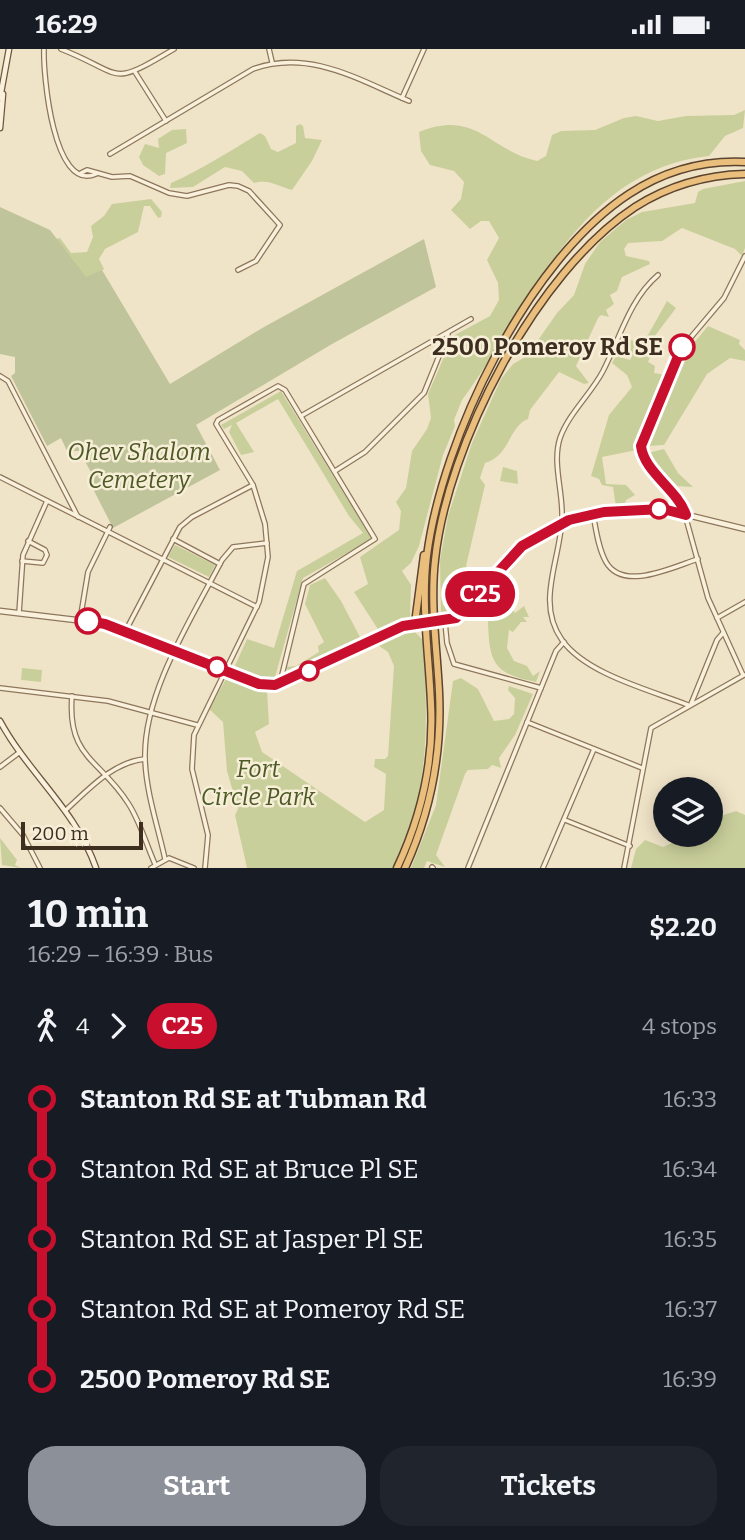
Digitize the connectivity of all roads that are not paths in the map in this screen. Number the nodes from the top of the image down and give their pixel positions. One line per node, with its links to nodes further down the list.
1 (9, 49): 9 (street)
2 (44, 49): 19 (street)
3 (61, 49): 8 (street)
4 (174, 49): 8 (street)
5 (269, 49): 7 (street)
6 (424, 49): 11 (street)
7 (272, 62): 11 (street); 13 (street)
8 (135, 72): 13 (street)
9 (3, 86): 10 (street); 14 (street)
10 (0, 98)
11 (402, 99): 12 (street)
12 (409, 101)
13 (166, 121): 15 (street)
14 (0, 128)
15 (110, 154)
16 (745, 162): 35 (highway)
17 (745, 174): 53 (highway)
18 (745, 256): 30 (street)
19 (238, 270)
20 (658, 275): 32 (street)
21 (471, 319): 22 (street)
22 (449, 332): 24 (street); 25 (street)
23 (0, 376): 31 (street)
24 (301, 416): 25 (street); 27 (street)
25 (335, 471): 60 (street)
26 (0, 477): 28 (street)
27 (253, 485): 36 (street); 38 (street)
28 (47, 501): 31 (street); 37 (street)
29 (593, 514): 30 (street); 32 (street); 39 (street)
30 (686, 515): 33 (street); 39 (street)
31 (78, 517): 34 (street)
32 (561, 524): 50 (street); 56 (street)
33 (745, 529)
34 (108, 530): 40 (street); 49 (street)
35 (431, 533): 51 (highway); 52 (highway)
36 (173, 539): 40 (street); 42 (street)
37 (28, 541): 41 (street); 41 (street)
38 (267, 543): 42 (street); 45 (street)
39 (698, 559): 48 (street)
40 (162, 560): 43 (street); 54 (street)
41 (22, 561): 47 (street)
42 (220, 564): 43 (street)
43 (210, 585): 45 (street); 57 (street)
44 (745, 602): 48 (street)
45 (257, 607): 58 (street)
46 (0, 611): 47 (street)
47 (19, 613): 49 (street)
48 (717, 618): 55 (street)
49 (80, 620): 54 (street)
50 (444, 622): 53 (street); 62 (street)
51 (415, 623): 52 (street); 60 (street)
52 (426, 623): 53 (street); 87 (highway)
53 (434, 623): 88 (highway)
54 (124, 632): 57 (street)
55 (723, 633): 59 (street); 64 (street)
56 (564, 642): 62 (street); 64 (street)
57 (175, 651): 58 (street); 65 (street)
58 (225, 670): 60 (street); 68 (street)
59 (744, 675): 64 (street)
60 (280, 683)
61 (0, 688): 63 (street)
62 (541, 688): 67 (street)
63 (72, 696): 65 (street); 74 (street)
64 (689, 705): 73 (street)
65 (153, 711): 68 (street); 71 (street)
66 (0, 721): 70 (street)
67 (527, 722): 69 (street); 89 (street)
68 (197, 725): 81 (street)
69 (594, 749): 73 (street); 77 (street)
70 (20, 752): 72 (street); 76 (street)
71 (145, 759): 74 (street); 79 (street)
72 (0, 767)
73 (642, 768): 78 (street)
74 (105, 776): 76 (street); 80 (street)
75 (0, 808): 82 (street)
76 (66, 810): 83 (street)
77 (565, 820): 78 (street); 90 (street)
78 (630, 846): 91 (street)
79 (165, 859): 80 (street); 85 (street)
80 (155, 864): 84 (street)
81 (205, 866): 86 (street)
82 (40, 868)
83 (96, 868)
84 (151, 868)
85 (194, 868)
86 (214, 868)
87 (397, 868)
88 (405, 868)
89 (468, 868)
90 (543, 868)
91 (624, 868)

